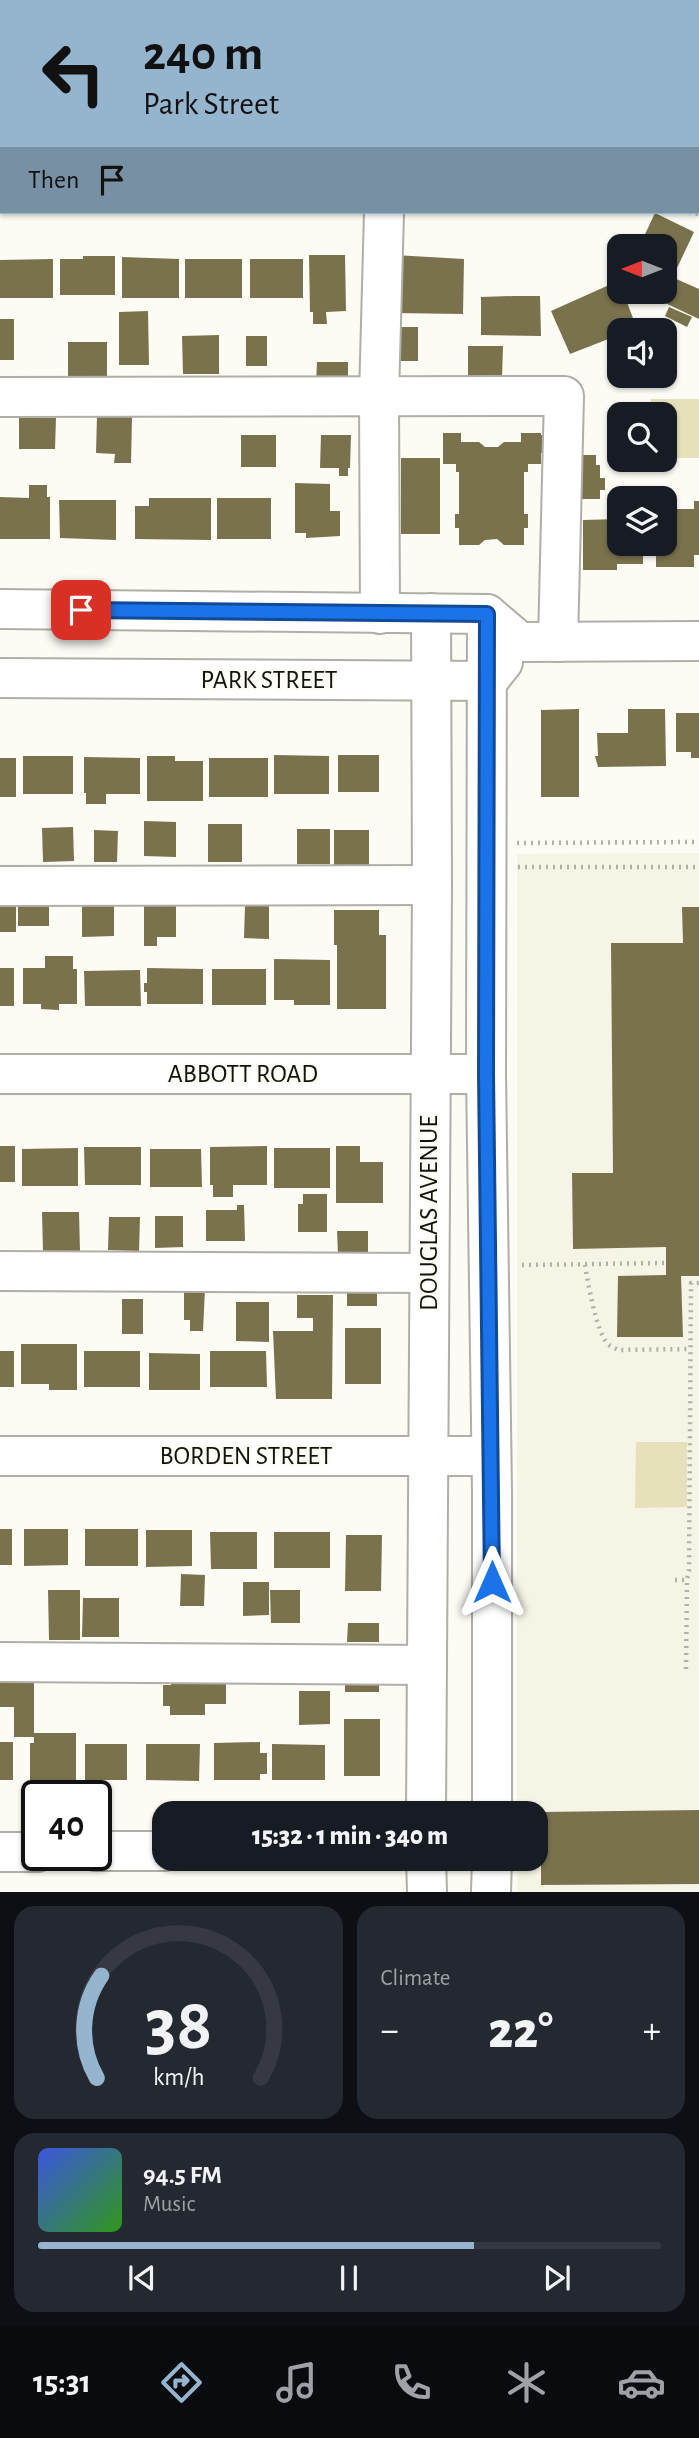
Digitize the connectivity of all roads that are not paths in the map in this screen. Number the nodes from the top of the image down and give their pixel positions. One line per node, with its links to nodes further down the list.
1 (384, 214): 3 (street)
2 (0, 397): 3 (street)
3 (379, 397): 6 (street); 10 (street)
4 (0, 609): 6 (street)
5 (431, 613): 6 (street); 7 (street); 12 (street, DOUGLAS AVENUE)
6 (380, 614)
7 (487, 614): 9 (street); 13 (street)
8 (699, 641): 10 (street)
9 (520, 642): 10 (street); 13 (street)
10 (558, 642)
11 (0, 678): 12 (street, PARK STREET)
12 (431, 681): 13 (street, PARK STREET); 14 (street, DOUGLAS AVENUE)
13 (488, 681): 18 (street)
14 (432, 885): 15 (street); 17 (street, DOUGLAS AVENUE)
15 (0, 886)
16 (0, 1074): 17 (street, ABBOTT ROAD)
17 (431, 1074): 18 (street, ABBOTT ROAD); 20 (street, DOUGLAS AVENUE)
18 (486, 1074): 22 (street)
19 (0, 1271): 20 (street)
20 (429, 1273): 23 (street, DOUGLAS AVENUE)
21 (0, 1455): 23 (street, BORDEN STREET)
22 (491, 1456): 23 (street, BORDEN STREET); 27 (street)
23 (428, 1457): 25 (street, DOUGLAS AVENUE)
24 (0, 1662): 25 (street)
25 (427, 1665): 26 (street, DOUGLAS AVENUE)
26 (426, 1801)
27 (492, 1801)
28 (112, 1851): 29 (street)
29 (152, 1851)
30 (0, 1852): 31 (street)
31 (21, 1852)
32 (426, 1871): 34 (street)
33 (492, 1871): 35 (street)
34 (426, 1892)
35 (491, 1892)

